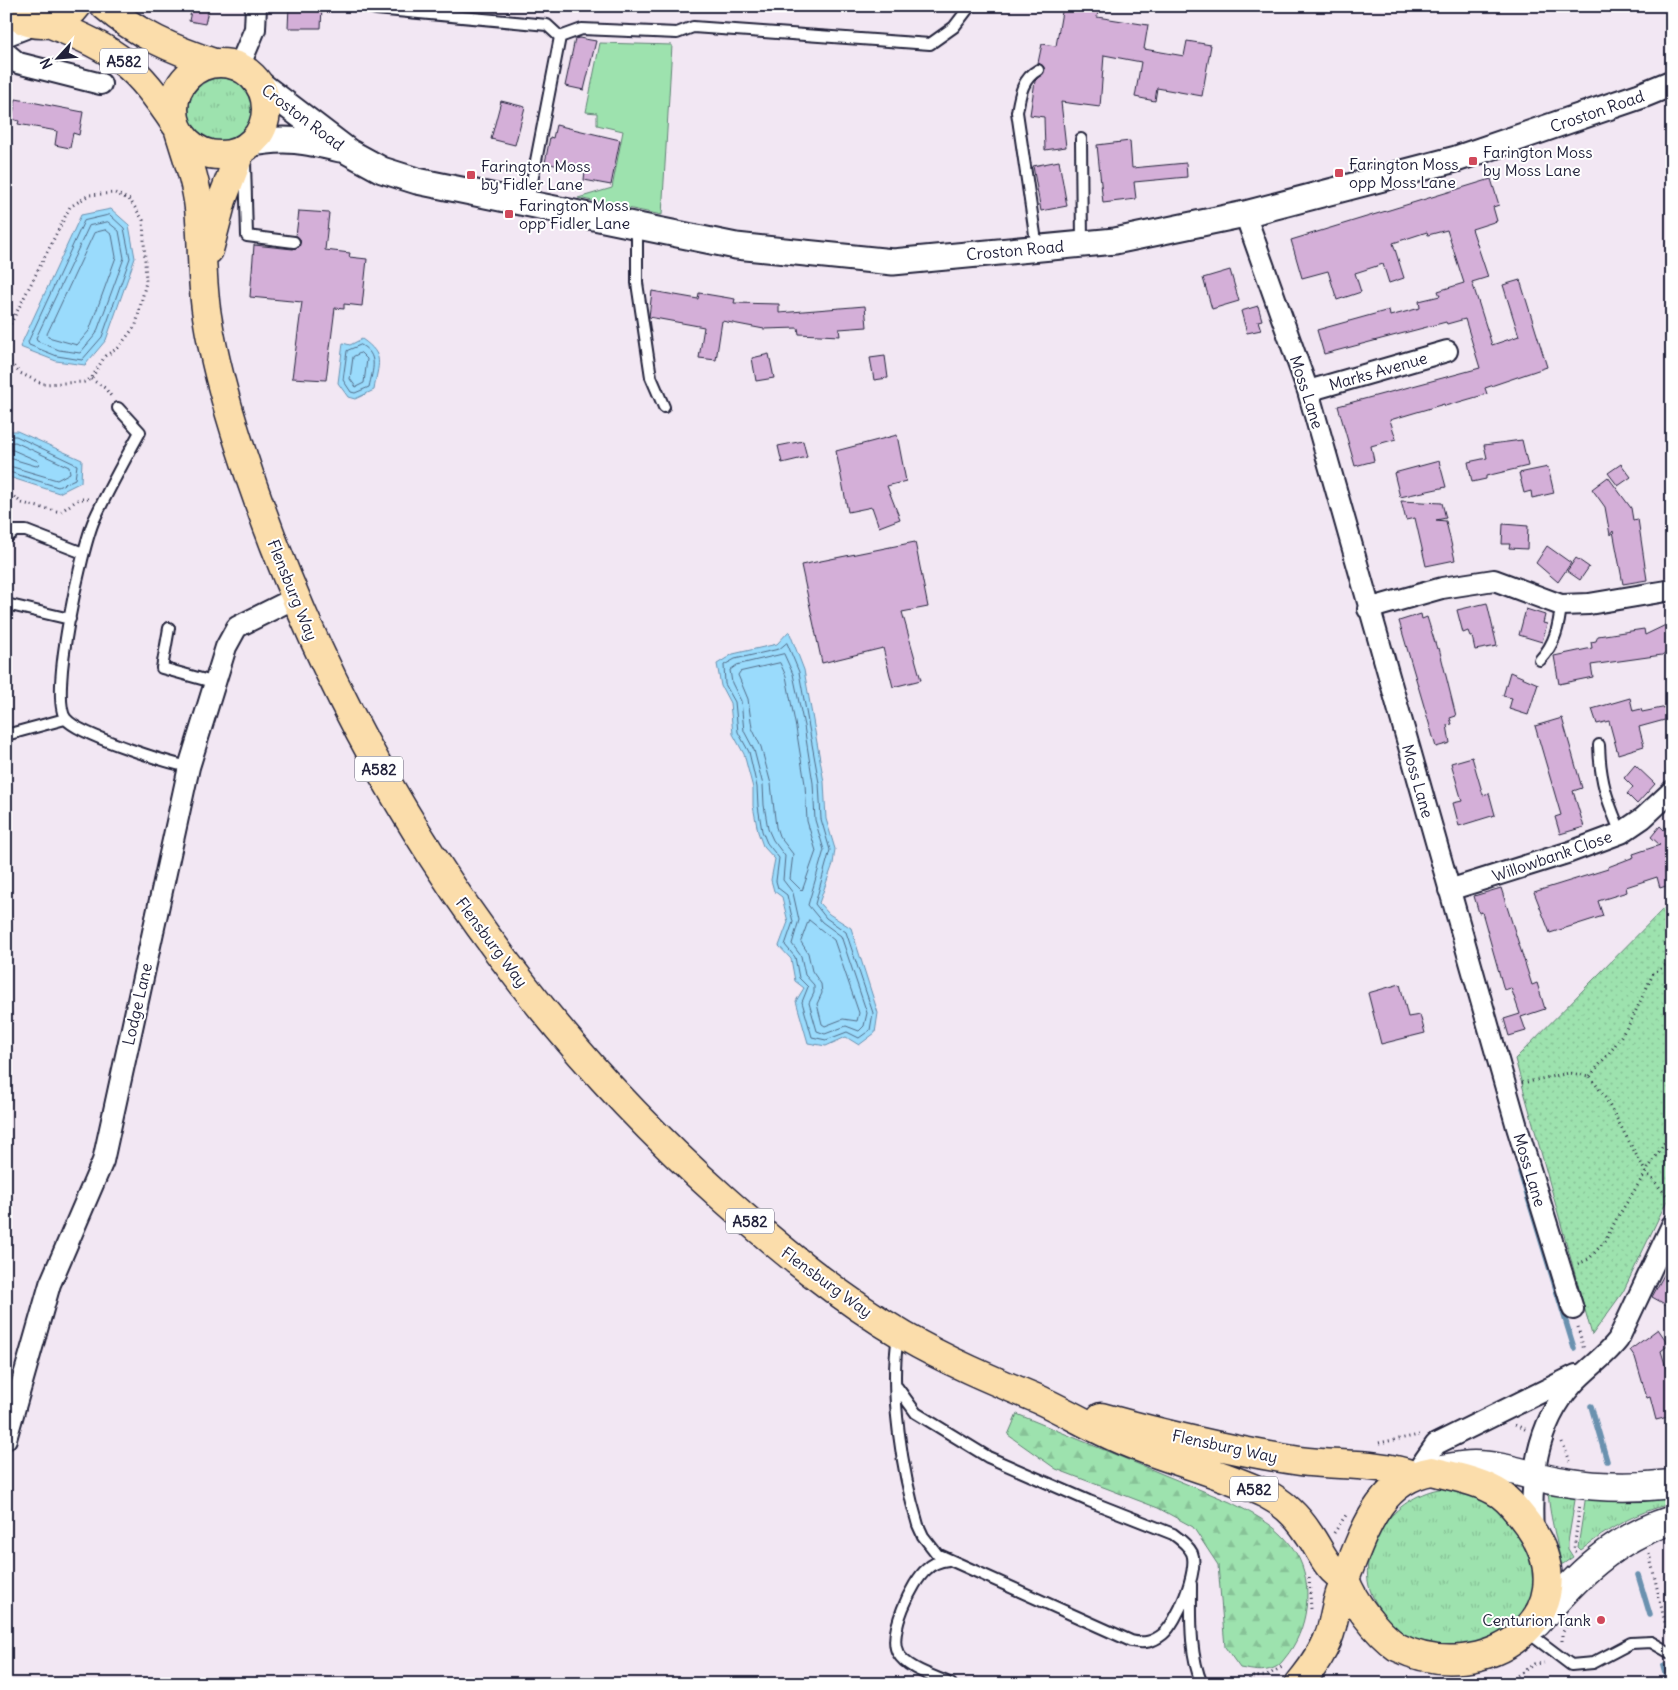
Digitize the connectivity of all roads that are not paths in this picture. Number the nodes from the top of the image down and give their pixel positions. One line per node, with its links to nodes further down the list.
1 (6, 6): 7 (highway, A582)
2 (77, 6): 7 (highway)
3 (105, 6): 12 (highway, Croston Road / A582)
4 (256, 6): 12 (street)
5 (363, 6): 9 (lane)
6 (970, 6): 9 (lane)
7 (41, 23): 8 (street); 15 (highway, A582)
8 (6, 34)
9 (560, 37): 19 (lane)
10 (6, 53): 14 (street)
11 (1038, 70): 24 (lane)
12 (237, 71): 15 (highway, A582); 17 (highway, A582); 18 (street, Croston Road)
13 (1672, 83): 20 (street, Croston Road)
14 (101, 84)
15 (178, 128): 17 (highway, A582); 25 (highway, Flensburg Way / A582)
16 (1081, 139): 23 (lane)
17 (245, 148): 18 (street, Croston Road); 22 (lane); 25 (highway, Flensburg Way / A582)
18 (349, 152): 19 (street, Croston Road)
19 (528, 202): 21 (street, Croston Road)
20 (1245, 214): 23 (street, Croston Road); 27 (street, Moss Lane)
21 (637, 225): 24 (street, Croston Road); 28 (lane)
22 (294, 242)
23 (1082, 244): 24 (street, Croston Road)
24 (1037, 248)
25 (203, 286): 33 (highway, Flensburg Way / A582)
26 (1447, 351): 27 (street, Marks Avenue)
27 (1308, 391): 36 (street, Moss Lane)
28 (664, 407)
29 (118, 408): 31 (lane)
30 (6, 538): 31 (lane)
31 (83, 553): 37 (lane)
32 (1672, 590): 35 (street)
33 (295, 598): 40 (street, Lodge Lane); 50 (highway, Flensburg Way / A582)
34 (6, 604): 37 (lane)
35 (1561, 605): 36 (street); 39 (lane)
36 (1368, 608): 47 (street, Moss Lane)
37 (70, 619): 41 (lane)
38 (169, 628): 40 (lane)
39 (1540, 660)
40 (216, 682): 44 (street, Lodge Lane)
41 (65, 719): 42 (lane); 44 (lane)
42 (6, 736)
43 (1599, 745): 46 (lane)
44 (189, 768): 54 (street, Lodge Lane)
45 (1672, 791): 46 (street, Willowbank Close)
46 (1621, 833): 47 (street, Willowbank Close)
47 (1449, 890): 49 (street, Moss Lane)
48 (1672, 1225): 51 (street)
49 (1573, 1309)
50 (898, 1332): 52 (lane); 53 (highway, Flensburg Way / A582)
51 (1587, 1359): 55 (street); 56 (street)
52 (897, 1387): 60 (lane); 62 (lane)
53 (1040, 1400): 55 (highway, Flensburg Way / A582); 61 (highway, Flensburg Way / A582)
54 (6, 1439)
55 (1420, 1474): 56 (main road, Flensburg Way); 59 (highway, A582); 61 (highway)
56 (1533, 1475): 57 (main road, Flensburg Way); 59 (street)
57 (1672, 1484)
58 (1672, 1520): 63 (main road)
59 (1533, 1532): 63 (highway, A582)
60 (948, 1560): 62 (lane); 67 (lane)
61 (1345, 1580): 65 (highway, A582); 66 (highway)
62 (1191, 1581): 69 (lane)
63 (1534, 1628): 64 (lane); 65 (highway, A582)
64 (1671, 1649)
65 (1509, 1654): 70 (highway, A582)
66 (1292, 1674)
67 (951, 1684)
68 (1196, 1684): 69 (lane)
69 (1202, 1684)
70 (1466, 1684)

